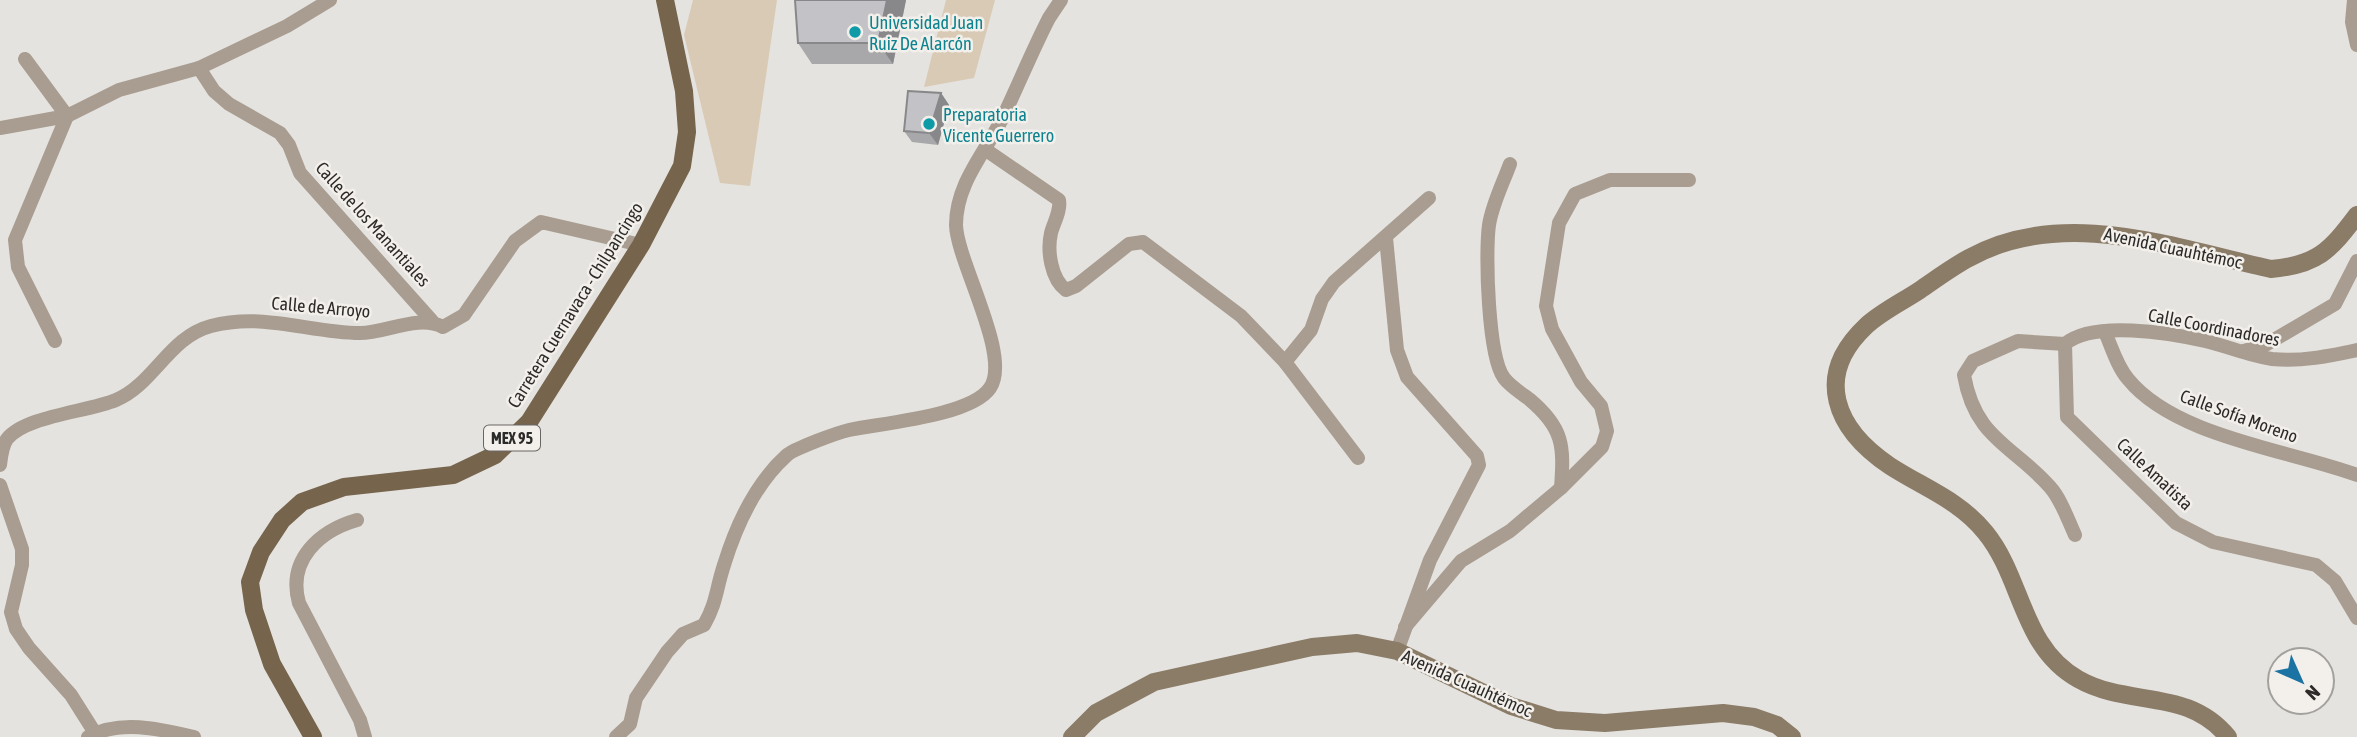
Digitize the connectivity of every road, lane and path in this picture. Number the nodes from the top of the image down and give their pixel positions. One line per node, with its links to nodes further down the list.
1 (330, 0): 7 (street)
2 (665, 0): 16 (main road, Carretera Cuernavaca - Chilpancingo / MEX 95)
3 (1061, 0): 10 (street)
4 (2354, 0): 5 (street)
5 (2357, 45)
6 (25, 59): 8 (street)
7 (199, 68): 8 (street); 18 (street, Calle de los Manantiales)
8 (67, 116): 9 (street); 20 (street)
9 (0, 128)
10 (986, 150): 24 (street); 39 (street)
11 (1510, 164): 29 (street)
12 (1689, 180): 29 (street)
13 (1429, 198): 15 (street)
14 (2357, 215): 42 (main road, Avenida Cuauhtémoc)
15 (1386, 238): 24 (street); 33 (street)
16 (641, 245): 18 (street, Calle de Arroyo); 37 (main road, Carretera Cuernavaca - Chilpancingo / MEX 95)
17 (2357, 261): 23 (street)
18 (432, 321): 26 (street, Calle de Arroyo)
19 (2105, 332): 21 (street); 23 (street, Calle Coordinadores); 27 (street, Calle Sofía Moreno)
20 (55, 341)
21 (2065, 344): 31 (street); 32 (street, Calle Amatista)
22 (2357, 350): 23 (street, Calle Coordinadores)
23 (2244, 351)
24 (1285, 362): 25 (street)
25 (1358, 458)
26 (0, 465)
27 (2357, 475)
28 (0, 485): 35 (street)
29 (1561, 488): 33 (street)
30 (357, 520): 38 (street)
31 (2075, 535)
32 (2357, 618)
33 (1405, 627): 34 (street)
34 (1397, 651): 40 (main road, Avenida Cuauhtémoc); 41 (main road, Avenida Cuauhtémoc)
35 (91, 735): 36 (street)
36 (194, 737)
37 (313, 737)
38 (365, 737)
39 (616, 737)
40 (1072, 737)
41 (1792, 737)
42 (2228, 737)

